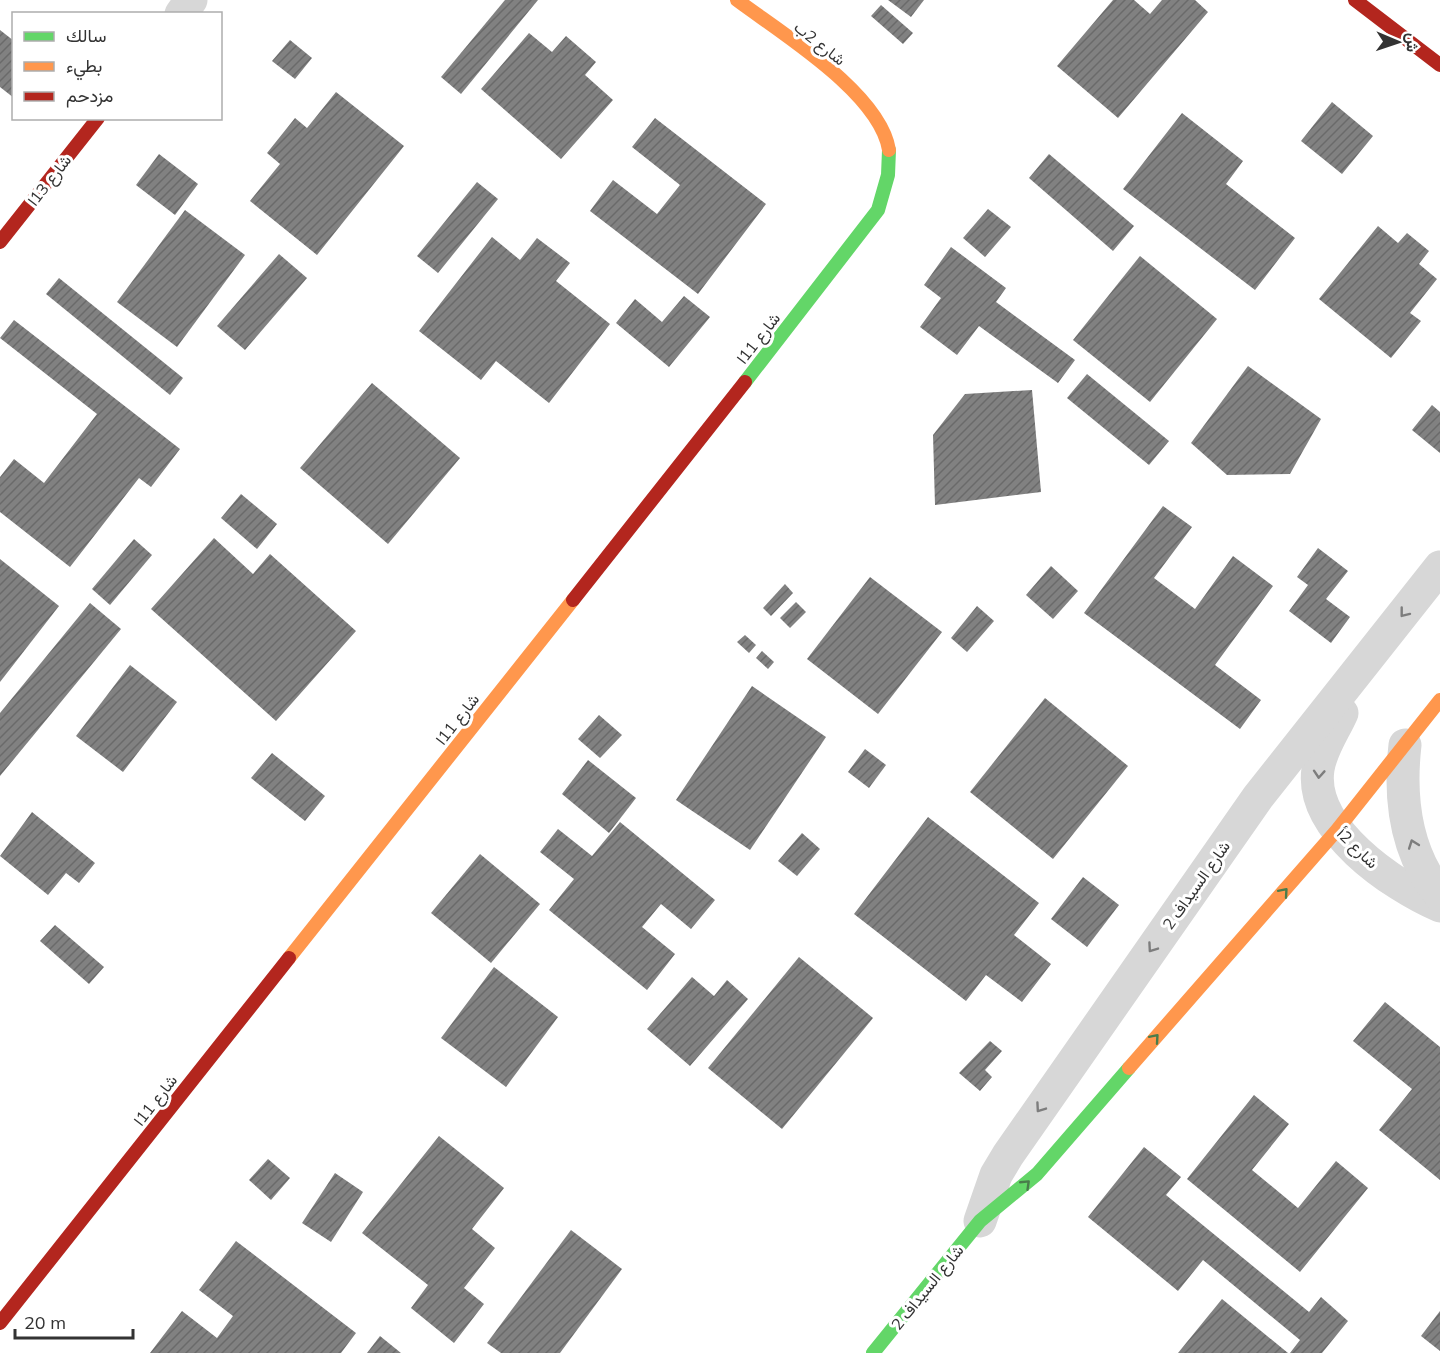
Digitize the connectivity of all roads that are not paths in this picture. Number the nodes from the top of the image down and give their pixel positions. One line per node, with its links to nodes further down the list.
1 (737, 0): 4 (street, شارع 2ب)
2 (1355, 0): 3 (street)
3 (1440, 65)
4 (878, 118): 15 (street, شارع 11ا)
5 (96, 120): 6 (street, شارع 13ا)
6 (0, 242)
7 (1440, 567): 8 (street, شارع السيداف 2, one-way to 8)
8 (1366, 663): 11 (street, شارع 2أ, one-way to 11); 14 (street, شارع السيداف 2, one-way to 14)
9 (1440, 700): 10 (street, شارع السيداف 2)
10 (1405, 745): 11 (street, شارع السيداف 2); 12 (street, one-way to 10)
11 (1337, 830): 13 (street, شارع 2أ); 14 (street, شارع السيداف 2, one-way to 11)
12 (1440, 895)
13 (1440, 906)
14 (980, 1221): 16 (street, شارع السيداف 2)
15 (3, 1312)
16 (873, 1353)

